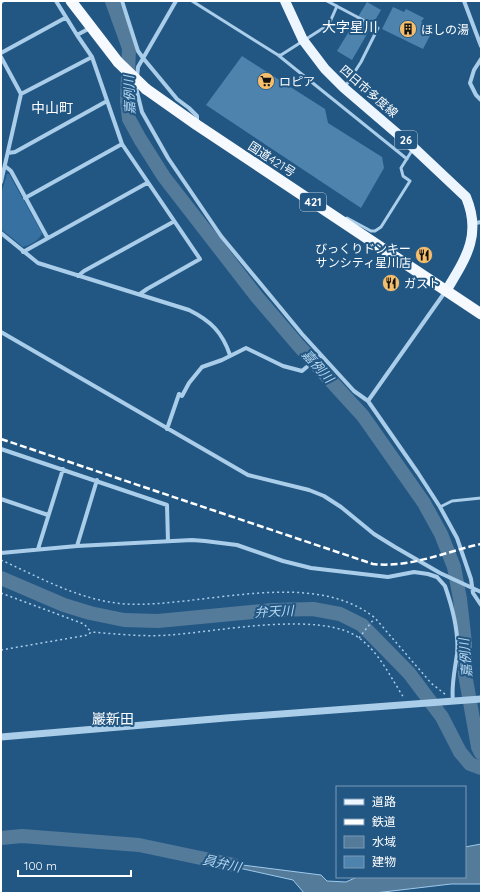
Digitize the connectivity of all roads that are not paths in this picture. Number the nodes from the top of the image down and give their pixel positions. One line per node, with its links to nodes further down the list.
1 (56, 1): 10 (street)
2 (71, 1): 11 (highway, 国道421号 / 421)
3 (122, 1): 19 (street)
4 (176, 1): 19 (street)
5 (192, 1): 16 (lane)
6 (285, 1): 13 (main road, 四日市多度線 / 26)
7 (328, 1): 9 (lane)
8 (464, 1): 14 (street)
9 (337, 6): 13 (lane); 21 (lane)
10 (65, 18): 12 (street); 15 (street)
11 (90, 28): 12 (street); 25 (highway, 国道421号 / 421, bridge)
12 (77, 35): 17 (street)
13 (303, 40): 16 (lane); 21 (main road, 四日市多度線 / 26)
14 (481, 46)
15 (1, 53)
16 (278, 55): 29 (lane)
17 (92, 56): 22 (street); 24 (street)
18 (1, 57): 22 (street)
19 (143, 58): 25 (street); 46 (street)
20 (481, 59): 23 (street)
21 (344, 88): 27 (main road, 四日市多度線 / 26)
22 (21, 94): 28 (street)
23 (481, 100)
24 (107, 101): 26 (street); 28 (street)
25 (197, 125): 35 (highway, 国道421号 / 421)
26 (122, 144): 32 (street); 33 (street)
27 (414, 148): 29 (lane); 36 (main road, 四日市多度線 / 26)
28 (8, 153): 30 (street)
29 (407, 160): 35 (lane)
30 (5, 166): 31 (street); 33 (street)
31 (1, 182)
32 (147, 183): 34 (street); 38 (street)
33 (25, 198): 38 (street)
34 (173, 222): 40 (street); 42 (street)
35 (342, 222): 41 (highway, 国道421号 / 421)
36 (479, 223): 41 (main road, 四日市多度線 / 26)
37 (1, 233): 39 (street)
38 (47, 237): 39 (street)
39 (23, 252): 40 (street)
40 (78, 276): 42 (street)
41 (446, 291): 43 (highway, 国道421号 / 421); 47 (street)
42 (140, 294): 45 (street)
43 (481, 314)
44 (1, 332): 48 (street)
45 (230, 355): 46 (street); 48 (street)
46 (320, 356): 47 (street)
47 (368, 401): 54 (street)
48 (167, 429): 60 (street)
49 (1, 450): 50 (street)
50 (63, 469): 51 (street); 55 (street)
51 (98, 480): 56 (street); 57 (street)
52 (481, 498): 54 (lane)
53 (1, 499): 55 (street)
54 (440, 507): 61 (street)
55 (48, 515): 58 (street)
56 (168, 541): 57 (street); 60 (street)
57 (77, 546): 58 (street)
58 (38, 549): 59 (street)
59 (1, 553)
60 (439, 575): 61 (street); 65 (street)
61 (473, 588): 62 (street); 63 (street)
62 (481, 592)
63 (481, 605)
64 (481, 699): 65 (street)
65 (450, 701): 66 (street)
66 (1, 737)

